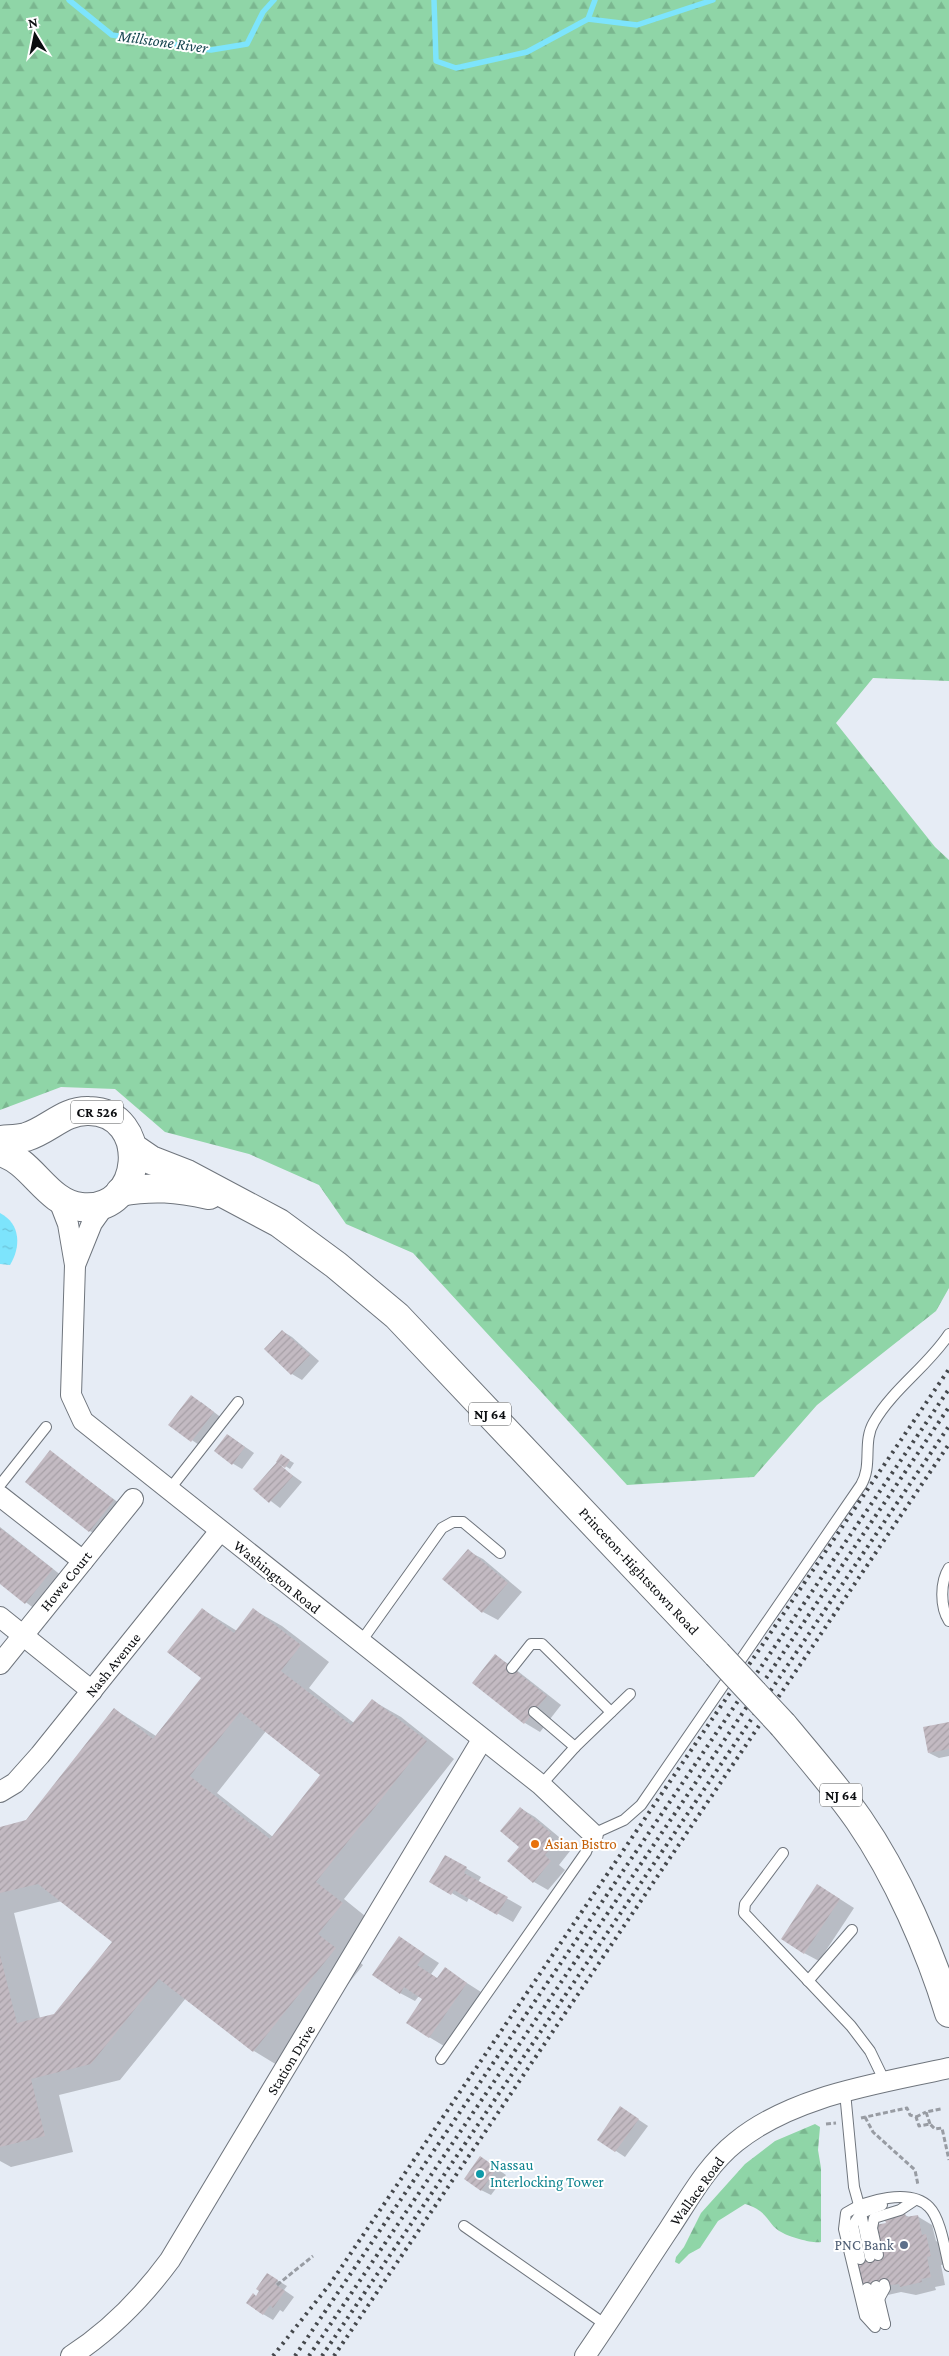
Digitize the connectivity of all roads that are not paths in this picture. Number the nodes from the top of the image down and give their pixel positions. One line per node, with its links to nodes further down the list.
1 (49, 1126): 2 (main road, CR 526); 3 (main road, CR 526); 5 (main road)
2 (0, 1140)
3 (132, 1147): 6 (main road); 7 (main road, Princeton-Hightstown Road / NJ 64)
4 (0, 1152): 5 (main road, Washington Road)
5 (52, 1193): 6 (main road, Washington Road); 8 (street, Washington Road)
6 (114, 1197): 7 (main road, Princeton-Hightstown Road / NJ 64); 8 (street, Washington Road)
7 (240, 1202): 38 (main road, Princeton-Hightstown Road / NJ 64, bridge)
8 (74, 1265): 13 (street, Washington Road)
9 (949, 1334): 34 (lane)
10 (238, 1402): 13 (lane)
11 (46, 1427): 12 (lane)
12 (0, 1485)
13 (169, 1490): 16 (street, Washington Road)
14 (0, 1496): 18 (street)
15 (132, 1499): 18 (street, Howe Court)
16 (220, 1531): 23 (street, Washington Road); 26 (street, Nash Avenue)
17 (500, 1553): 23 (lane)
18 (83, 1561): 22 (street, Howe Court)
19 (949, 1568): 21 (lane)
20 (0, 1617): 22 (street)
21 (949, 1622)
22 (23, 1635): 24 (street, Howe Court); 26 (street)
23 (360, 1643): 30 (street, Washington Road)
24 (0, 1664)
25 (512, 1668): 29 (lane)
26 (92, 1691): 33 (street, Nash Avenue)
27 (630, 1694): 29 (lane)
28 (534, 1712): 31 (lane)
29 (611, 1712): 31 (lane)
30 (482, 1740): 32 (street, Washington Road); 49 (street, Station Drive)
31 (575, 1747): 32 (lane)
32 (541, 1785): 34 (street, Washington Road)
33 (0, 1792)
34 (594, 1834): 39 (lane)
35 (783, 1853): 37 (lane)
36 (852, 1930): 37 (lane)
37 (808, 1982): 41 (lane)
38 (949, 2013)
39 (441, 2058)
40 (949, 2068): 41 (street, Wallace Road)
41 (885, 2082): 42 (street, Wallace Road)
42 (845, 2092): 44 (lane); 47 (street, Wallace Road)
43 (918, 2202): 44 (lane); 44 (lane); 46 (lane)
44 (860, 2209): 48 (lane)
45 (464, 2226): 47 (lane)
46 (949, 2266)
47 (606, 2325): 50 (street, Wallace Road)
48 (880, 2325): 48 (lane)
49 (71, 2356)
50 (586, 2356)

